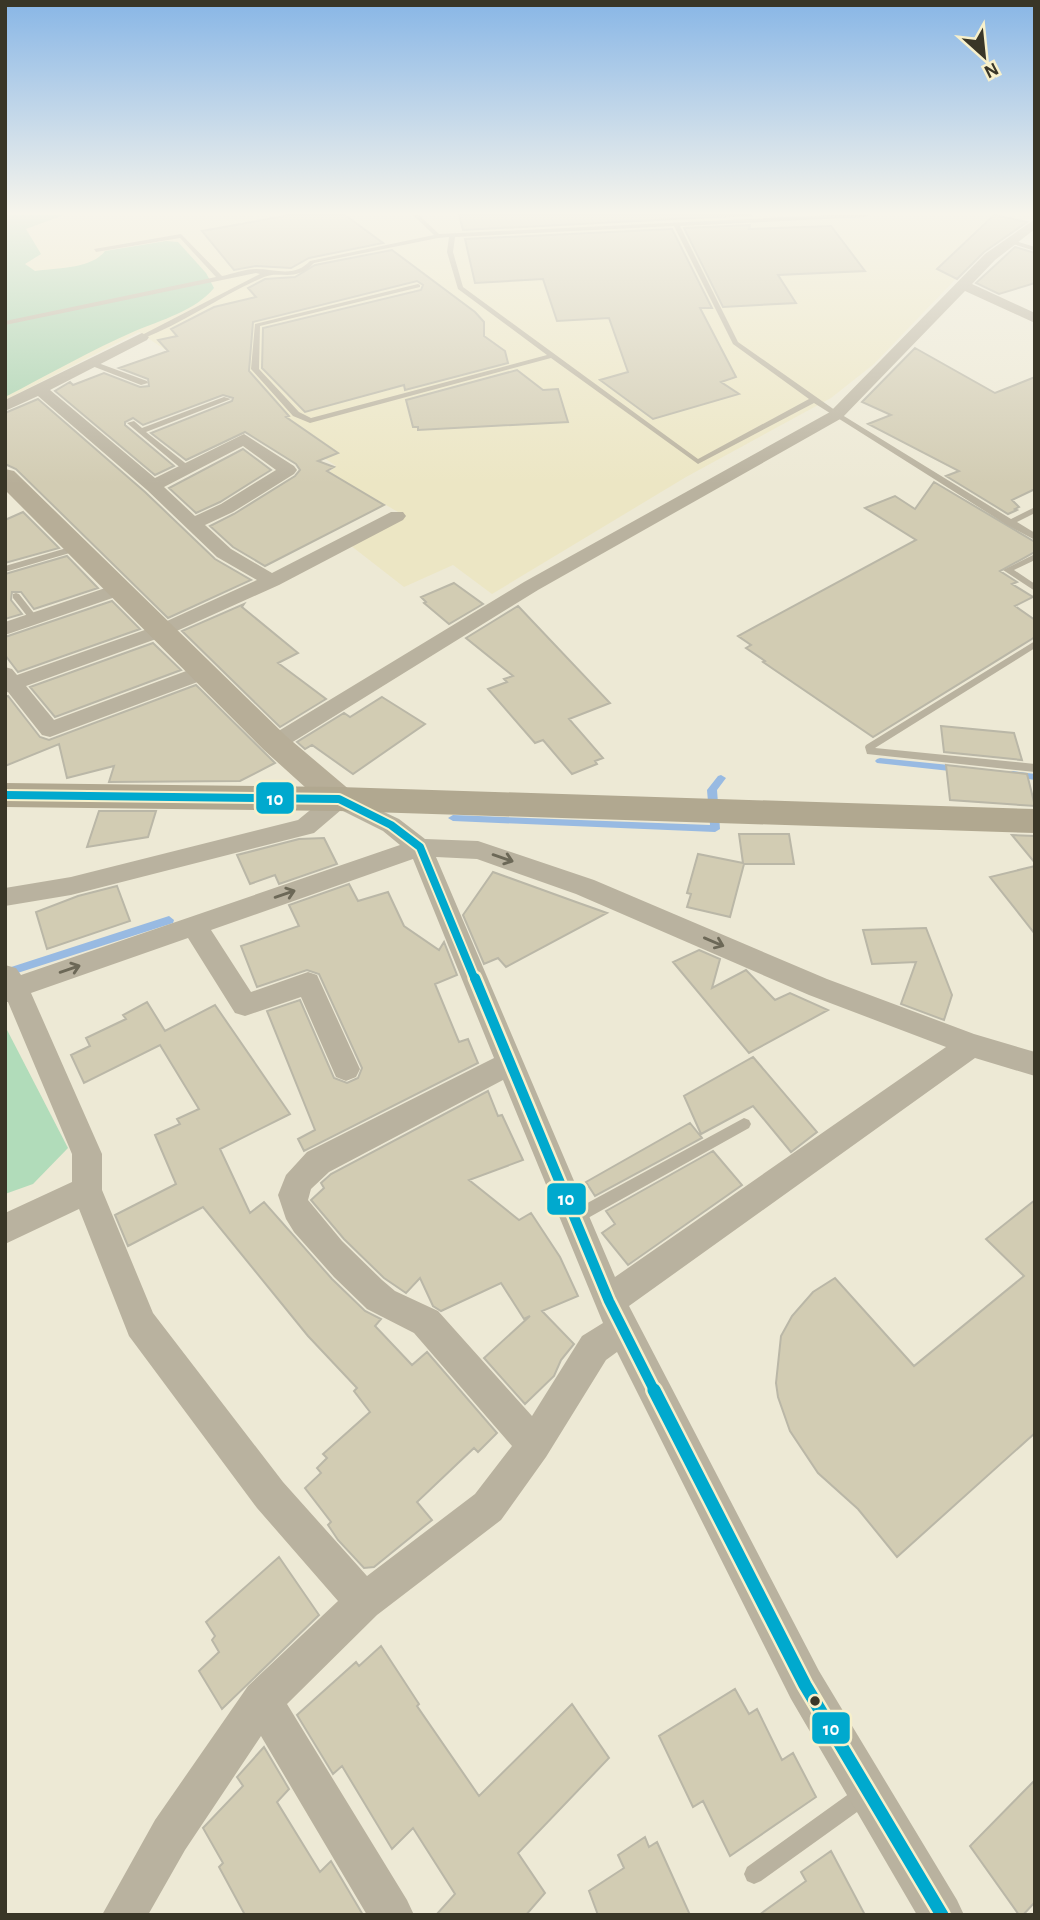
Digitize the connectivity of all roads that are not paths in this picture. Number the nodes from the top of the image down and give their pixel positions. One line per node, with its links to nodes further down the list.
1 (95, 305): 9 (lane)
2 (205, 305): 10 (lane)
3 (341, 305): 11 (lane)
4 (484, 305): 11 (lane)
5 (716, 305): 16 (lane)
6 (944, 305): 18 (street)
7 (1005, 305): 8 (street)
8 (1035, 319)
9 (5, 323)
10 (142, 337): 12 (street)
11 (553, 355): 16 (lane)
12 (90, 362): 13 (lane); 14 (street)
13 (144, 383)
14 (38, 388): 17 (street); 23 (street)
15 (227, 399): 20 (lane)
16 (814, 400): 18 (lane)
17 (5, 406)
18 (836, 415): 26 (lane); 42 (street)
19 (131, 423): 20 (lane)
20 (141, 431): 21 (lane)
21 (186, 468): 23 (street); 27 (street)
22 (5, 476): 29 (street)
23 (153, 486): 27 (street)
24 (1035, 509): 26 (lane)
25 (397, 516): 32 (street)
26 (1010, 523): 28 (lane)
27 (191, 524): 32 (street)
28 (1035, 537)
29 (77, 548): 31 (lane); 34 (street)
30 (1035, 557): 33 (lane)
31 (5, 569)
32 (272, 581): 38 (street)
33 (1035, 588)
34 (120, 589): 36 (street); 38 (street)
35 (16, 596): 36 (lane)
36 (34, 619): 37 (street)
37 (5, 629)
38 (163, 630): 40 (street); 41 (street)
39 (1035, 645): 43 (lane)
40 (204, 671): 41 (street); 42 (street)
41 (8, 681)
42 (275, 743): 45 (street)
43 (1035, 768)
44 (5, 795): 45 (main road)
45 (339, 799): 46 (main road); 47 (street); 48 (street)
46 (1035, 821)
47 (420, 847): 49 (street, one-way to 47); 51 (street, one-way to 51); 52 (street)
48 (5, 897)
49 (194, 925): 50 (street, one-way to 49); 54 (street)
50 (9, 983): 56 (street)
51 (971, 1045): 53 (street); 59 (street)
52 (510, 1063): 57 (street); 60 (street)
53 (1035, 1064)
54 (346, 1069)
55 (744, 1124): 57 (lane)
56 (88, 1191): 58 (street); 61 (street)
57 (574, 1218): 59 (street)
58 (5, 1229)
59 (616, 1315): 60 (street); 63 (street)
60 (534, 1445): 61 (street)
61 (364, 1602): 62 (street)
62 (262, 1700): 65 (street); 66 (street)
63 (868, 1792): 64 (lane); 67 (street)
64 (754, 1874)
65 (124, 1915)
66 (392, 1915)
67 (942, 1915)

